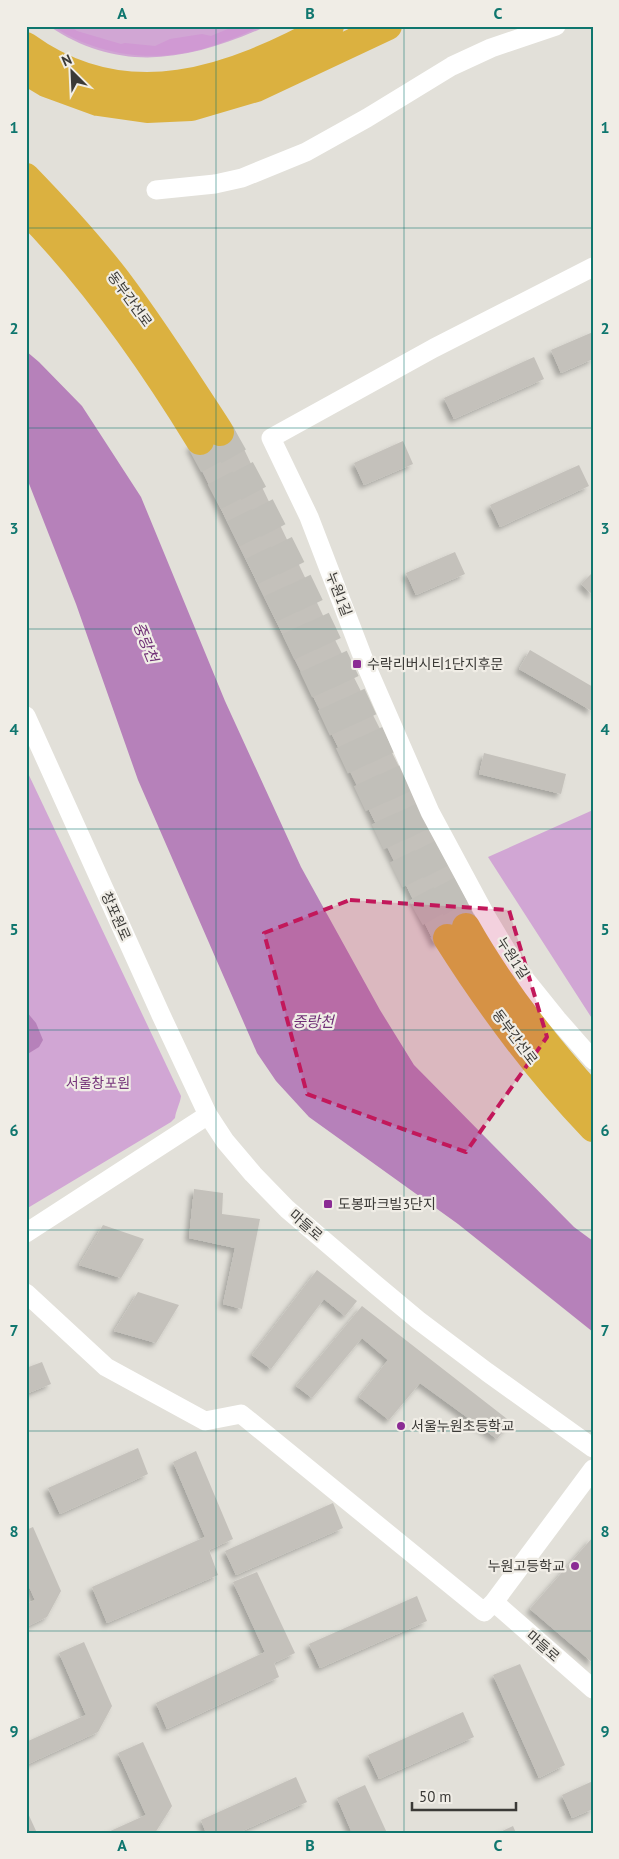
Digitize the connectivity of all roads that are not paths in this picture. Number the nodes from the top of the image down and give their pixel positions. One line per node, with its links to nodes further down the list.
1 (330, 26): 4 (highway)
2 (388, 26): 5 (highway)
3 (556, 26): 7 (street)
4 (26, 46)
5 (26, 71)
6 (26, 177): 8 (highway, 동부간선로)
7 (156, 190)
8 (26, 210)
9 (593, 267): 11 (street, 누원1길)
10 (26, 716): 13 (street, 창포원로)
11 (593, 1060)
12 (593, 1098): 14 (highway, 동부간선로)
13 (208, 1115): 15 (street); 17 (street, 마들로)
14 (593, 1128)
15 (26, 1233)
16 (26, 1293): 19 (street, 마들로)
17 (593, 1448)
18 (593, 1469): 19 (street)
19 (489, 1607): 20 (street, 마들로)
20 (593, 1689)

